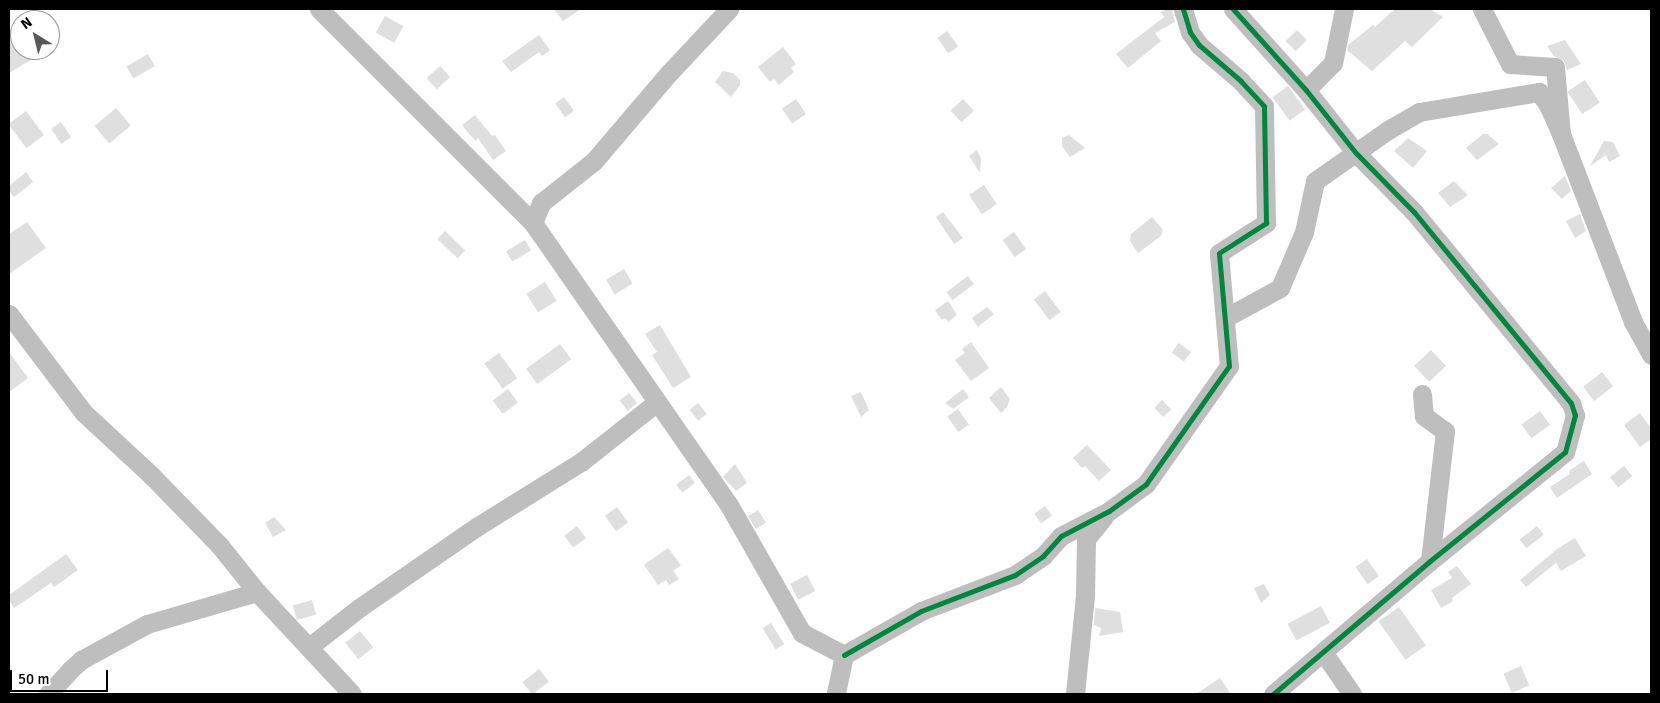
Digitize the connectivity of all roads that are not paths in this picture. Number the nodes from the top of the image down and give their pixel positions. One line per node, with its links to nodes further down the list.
1 (319, 9): 10 (street)
2 (729, 9): 10 (street)
3 (1183, 9): 12 (street)
4 (1233, 9): 7 (street)
5 (1344, 9): 7 (street)
6 (1482, 9): 8 (street)
7 (1306, 90): 9 (street)
8 (1561, 134): 9 (street); 13 (street)
9 (1356, 153): 12 (street); 17 (street)
10 (533, 223): 15 (street)
11 (9, 314): 18 (street)
12 (1225, 318): 16 (street)
13 (1651, 355)
14 (1422, 394): 17 (street)
15 (657, 402): 19 (street); 21 (street)
16 (1109, 511): 21 (street); 25 (street)
17 (1430, 561): 20 (street)
18 (257, 592): 19 (street); 22 (street)
19 (309, 647): 23 (street)
20 (1323, 652): 26 (street); 27 (street)
21 (844, 656): 24 (street)
22 (48, 694)
23 (352, 694)
24 (836, 694)
25 (1075, 694)
26 (1273, 694)
27 (1352, 694)

